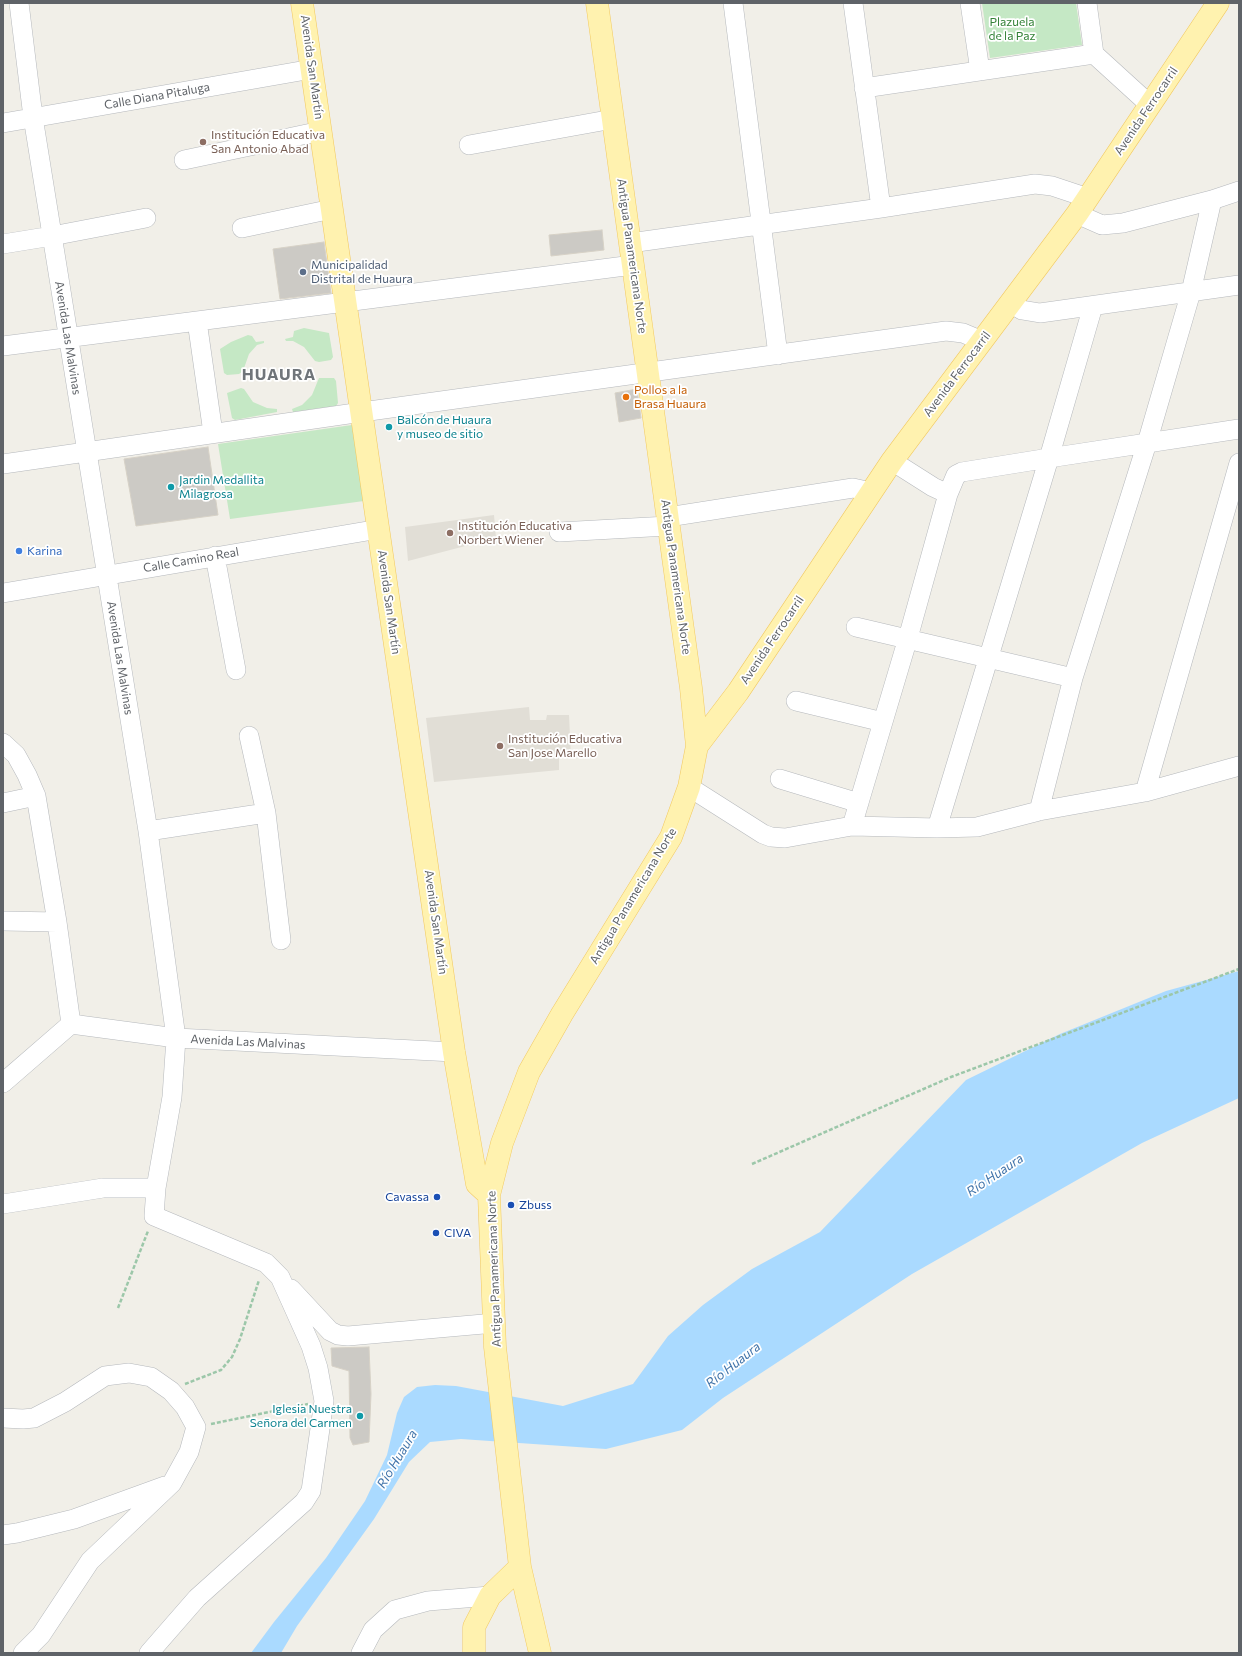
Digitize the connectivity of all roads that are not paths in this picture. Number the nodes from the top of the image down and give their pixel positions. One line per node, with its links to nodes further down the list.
1 (19, 3): 14 (street, Avenida Las Malvinas)
2 (302, 3): 10 (main road, Avenida San Martín)
3 (597, 3): 15 (main road, Antigua Panamericana Norte)
4 (733, 3): 26 (street)
5 (853, 3): 12 (street)
6 (970, 3): 11 (street)
7 (1087, 3): 9 (street)
8 (1218, 3): 13 (main road, Avenida Ferrocarril)
9 (1094, 54): 11 (street); 13 (street)
10 (312, 69): 14 (street, Calle Diana Pitaluga); 17 (main road, Avenida San Martín)
11 (980, 71): 12 (street)
12 (864, 88): 23 (street)
13 (1150, 105): 22 (main road, Avenida Ferrocarril)
14 (33, 117): 16 (street, Calle Diana Pitaluga); 28 (street, Avenida Las Malvinas)
15 (613, 118): 18 (street); 29 (main road, Antigua Panamericana Norte)
16 (3, 123)
17 (321, 132): 19 (street); 24 (main road, Avenida San Martín)
18 (469, 145)
19 (184, 160)
20 (1239, 191): 21 (street)
21 (1212, 200): 22 (street); 33 (street)
22 (1082, 206): 23 (street); 35 (main road, Avenida Ferrocarril)
23 (881, 208): 26 (street)
24 (332, 209): 27 (street); 34 (main road, Avenida San Martín)
25 (146, 218): 28 (street)
26 (762, 225): 29 (street); 41 (street)
27 (242, 228)
28 (52, 236): 30 (street); 38 (street, Avenida Las Malvinas)
29 (630, 243): 31 (main road, Antigua Panamericana Norte)
30 (3, 244)
31 (634, 265): 34 (street); 42 (main road, Antigua Panamericana Norte)
32 (1239, 285): 33 (street)
33 (1191, 292): 36 (street); 46 (street)
34 (346, 302): 37 (street); 43 (main road, Avenida San Martín)
35 (1010, 303): 36 (street); 39 (main road, Avenida Ferrocarril)
36 (1093, 306): 48 (street)
37 (197, 321): 38 (street); 45 (street)
38 (68, 338): 40 (street); 47 (street, Avenida Las Malvinas)
39 (982, 341): 41 (street); 49 (main road, Avenida Ferrocarril)
40 (3, 346)
41 (778, 355): 42 (street)
42 (648, 373): 43 (street); 54 (main road, Antigua Panamericana Norte)
43 (362, 412): 45 (street); 55 (main road, Avenida San Martín)
44 (1239, 429): 46 (street)
45 (213, 433): 47 (street)
46 (1147, 443): 48 (street); 64 (street)
47 (87, 451): 51 (street); 58 (street, Avenida Las Malvinas)
48 (1049, 458): 53 (street); 62 (street)
49 (892, 461): 52 (main road, Avenida Ferrocarril); 53 (street)
50 (1239, 463): 73 (street)
51 (3, 464)
52 (871, 492): 54 (street); 69 (main road, Avenida Ferrocarril)
53 (948, 494): 61 (street)
54 (668, 522): 56 (street); 69 (main road, Antigua Panamericana Norte)
55 (378, 529): 57 (street, Calle Camino Real); 87 (main road, Avenida San Martín)
56 (559, 532)
57 (215, 556): 58 (street, Calle Camino Real); 63 (street)
58 (106, 574): 59 (street, Calle Camino Real); 81 (street, Avenida Las Malvinas)
59 (3, 593)
60 (856, 627): 61 (street)
61 (908, 638): 62 (street); 66 (street)
62 (988, 659): 64 (street); 80 (street)
63 (236, 670)
64 (1073, 678): 77 (street)
65 (796, 701): 66 (street)
66 (883, 722): 76 (street)
67 (249, 736): 78 (street)
68 (3, 743): 74 (street)
69 (697, 746): 72 (main road, Antigua Panamericana Norte)
70 (1239, 766): 73 (street)
71 (780, 780): 76 (street)
72 (689, 787): 79 (street); 90 (main road, Antigua Panamericana Norte)
73 (1145, 792): 77 (street)
74 (36, 796): 75 (street); 83 (street)
75 (3, 803)
76 (859, 803): 79 (street)
77 (1039, 811): 80 (street)
78 (266, 813): 81 (street); 84 (street)
79 (852, 826): 80 (street)
80 (937, 828)
81 (148, 831): 86 (street, Avenida Las Malvinas)
82 (3, 921): 83 (street)
83 (57, 922): 85 (street)
84 (281, 940)
85 (71, 1024): 86 (street); 88 (street)
86 (176, 1038): 87 (street, Avenida Las Malvinas); 89 (street)
87 (454, 1052): 90 (main road, Avenida San Martín)
88 (3, 1083)
89 (156, 1188): 91 (street); 92 (street)
90 (490, 1195): 93 (main road, Antigua Panamericana Norte)
91 (3, 1204)
92 (280, 1278): 93 (street); 100 (street)
93 (495, 1323): 97 (main road, Antigua Panamericana Norte)
94 (3, 1418): 95 (street)
95 (172, 1483): 96 (street); 99 (street)
96 (3, 1535)
97 (520, 1566): 98 (main road); 103 (main road, Antigua Panamericana Norte)
98 (490, 1596): 101 (street); 102 (main road)
99 (22, 1653)
100 (149, 1653)
101 (361, 1653)
102 (474, 1653)
103 (540, 1653)

